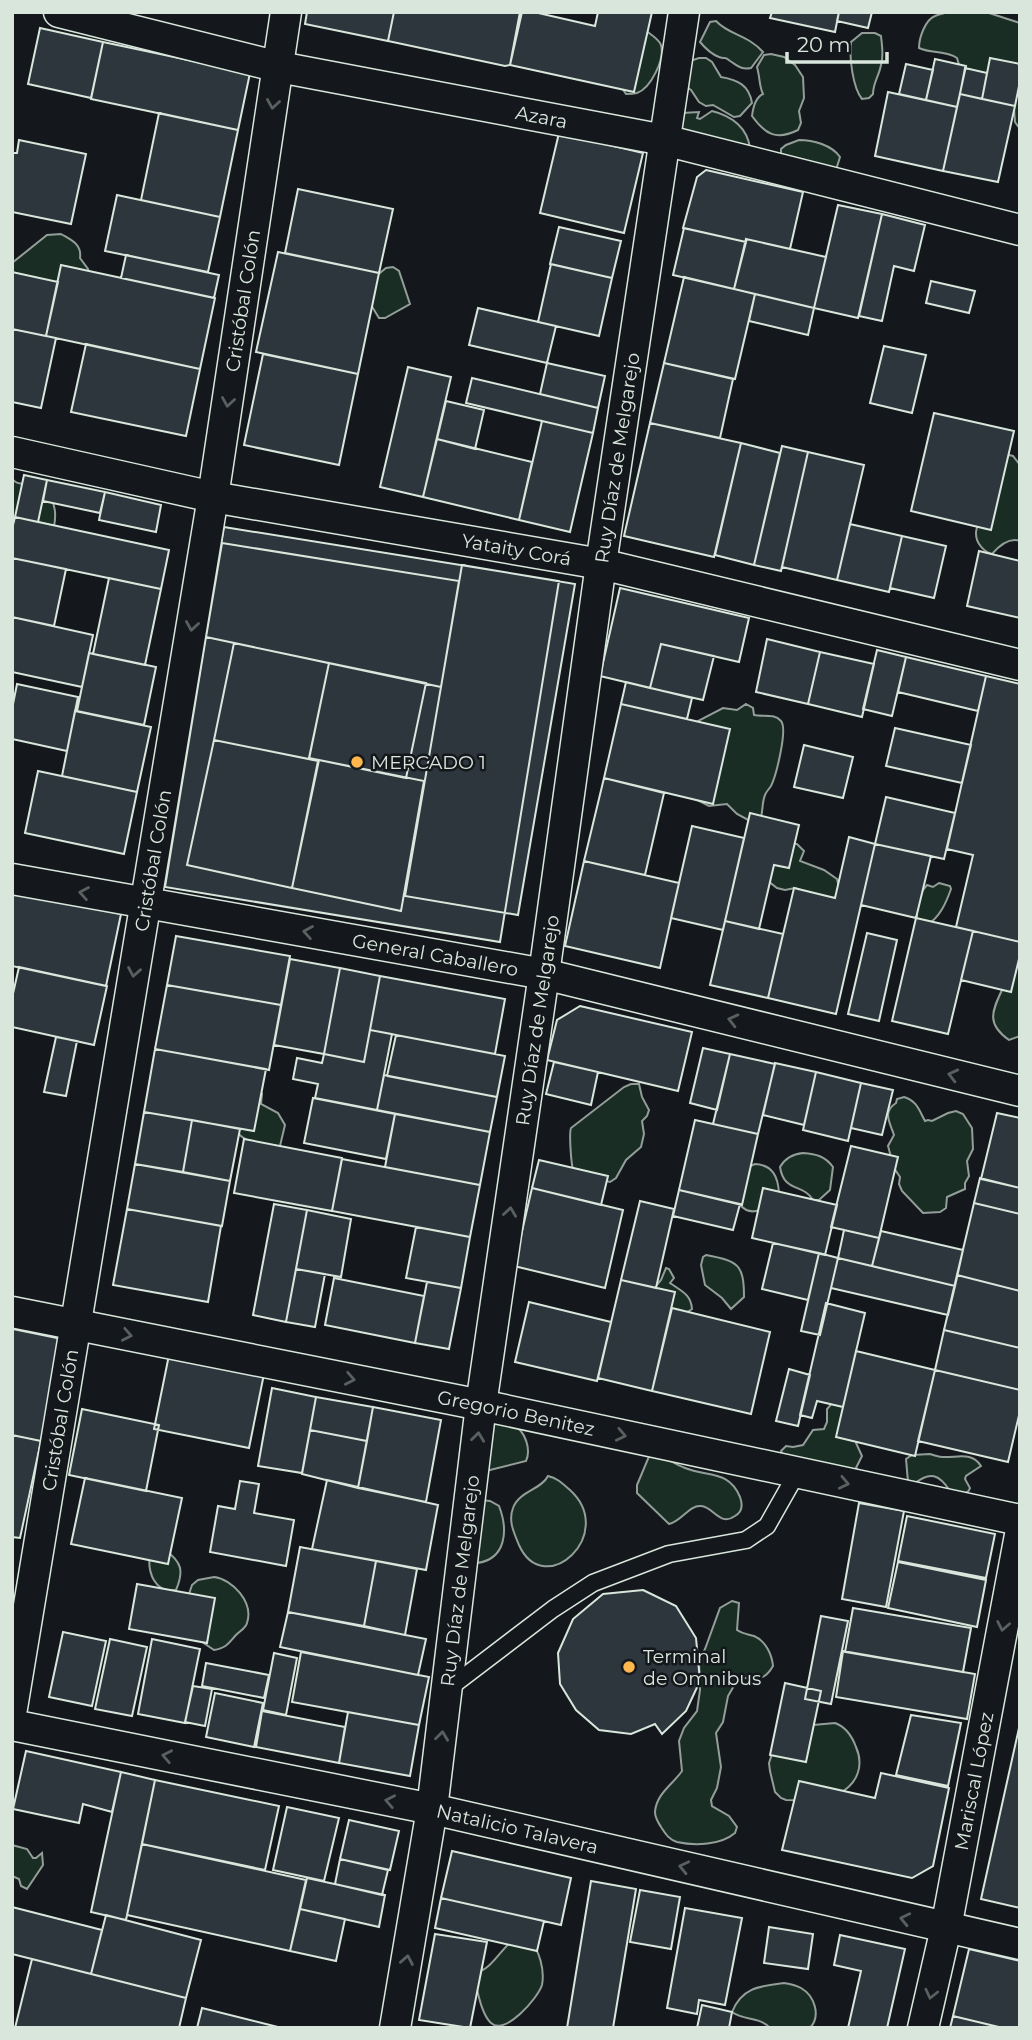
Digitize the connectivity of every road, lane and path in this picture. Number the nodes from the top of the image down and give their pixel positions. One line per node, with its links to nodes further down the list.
1 (59, 12): 4 (street, Azara)
2 (286, 12): 4 (street, Cristóbal Colón)
3 (684, 12): 5 (street, Ruy Díaz de Melgarejo)
4 (279, 67): 5 (street, Azara); 8 (street, Cristóbal Colón, one-way to 8)
5 (664, 140): 6 (street, Azara); 9 (street, Ruy Díaz de Melgarejo)
6 (1020, 230)
7 (12, 452): 8 (street, Yataity Corá)
8 (213, 498): 9 (street, Yataity Corá); 12 (street, Cristóbal Colón, one-way to 12)
9 (601, 564): 10 (street, Yataity Corá); 13 (street, Ruy Díaz de Melgarejo)
10 (1020, 664)
11 (12, 879): 12 (street, General Caballero, one-way to 11)
12 (145, 904): 13 (street, General Caballero, one-way to 12); 16 (street, Cristóbal Colón, one-way to 16)
13 (544, 974): 14 (street, General Caballero, one-way to 13); 17 (street, Ruy Díaz de Melgarejo, one-way to 13)
14 (1020, 1091)
15 (12, 1312): 16 (street, Gregorio Benitez)
16 (75, 1325): 17 (street, Gregorio Benitez, one-way to 17); 22 (street, Cristóbal Colón)
17 (481, 1405): 18 (street, Gregorio Benitez, one-way to 18); 21 (street, Ruy Díaz de Melgarejo, one-way to 17)
18 (797, 1473): 19 (street, Gregorio Benitez, one-way to 19); 21 (lane)
19 (1020, 1520)
20 (1020, 1535): 25 (street, Mariscal López, one-way to 25)
21 (448, 1689): 24 (street, Ruy Díaz de Melgarejo, one-way to 21)
22 (12, 1708)
23 (12, 1726): 24 (street, Natalicio Talavera, one-way to 23)
24 (432, 1809): 25 (street, Natalicio Talavera, one-way to 24); 27 (street, Ruy Díaz de Melgarejo, one-way to 24)
25 (946, 1928): 26 (street, Natalicio Talavera); 28 (street, Mariscal López, one-way to 28)
26 (1020, 1944)
27 (395, 2028)
28 (923, 2028)

